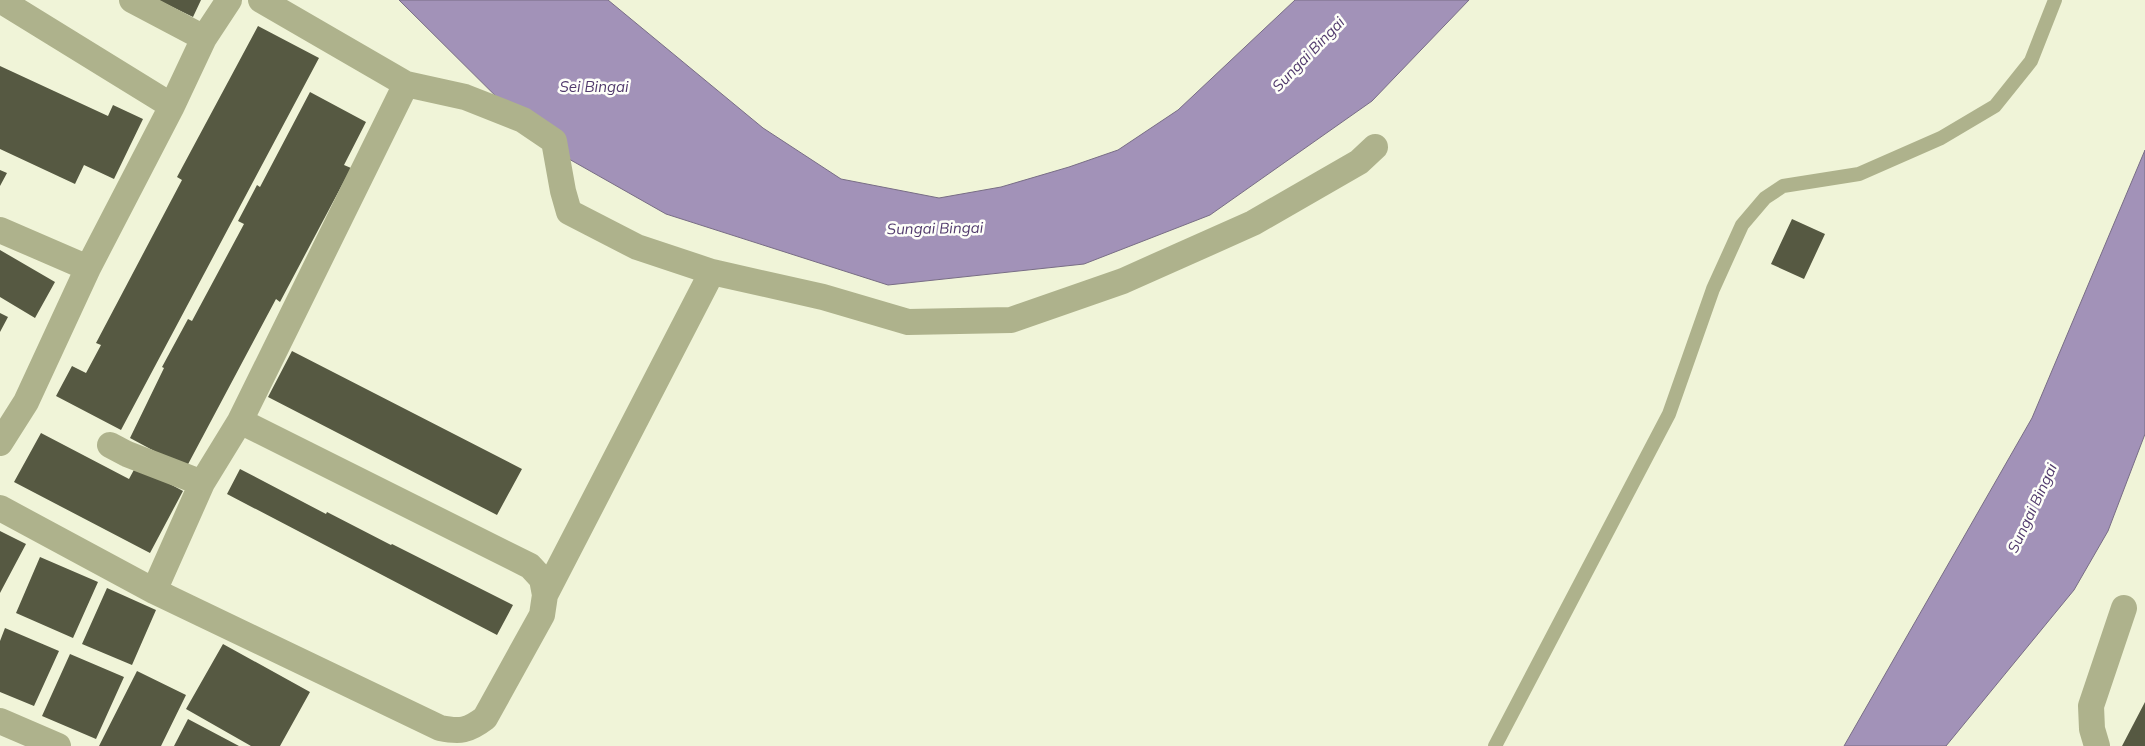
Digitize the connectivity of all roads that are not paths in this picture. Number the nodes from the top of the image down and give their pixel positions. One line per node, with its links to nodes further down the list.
1 (0, 0): 8 (street)
2 (132, 0): 6 (street)
3 (229, 0): 6 (street)
4 (261, 0): 7 (street)
5 (2055, 0): 23 (lane)
6 (204, 38): 8 (street)
7 (406, 84): 12 (street); 13 (street)
8 (172, 106): 11 (street)
9 (1375, 148): 12 (street)
10 (0, 230): 11 (street)
11 (88, 268): 14 (street)
12 (712, 272): 19 (street)
13 (240, 421): 16 (street); 19 (street)
14 (0, 443)
15 (110, 445): 16 (street)
16 (202, 483): 18 (street)
17 (0, 508): 18 (street)
18 (154, 591): 19 (street)
19 (545, 595)
20 (2124, 608): 24 (street)
21 (0, 721): 22 (street)
22 (58, 746)
23 (1495, 746)
24 (2097, 746)

